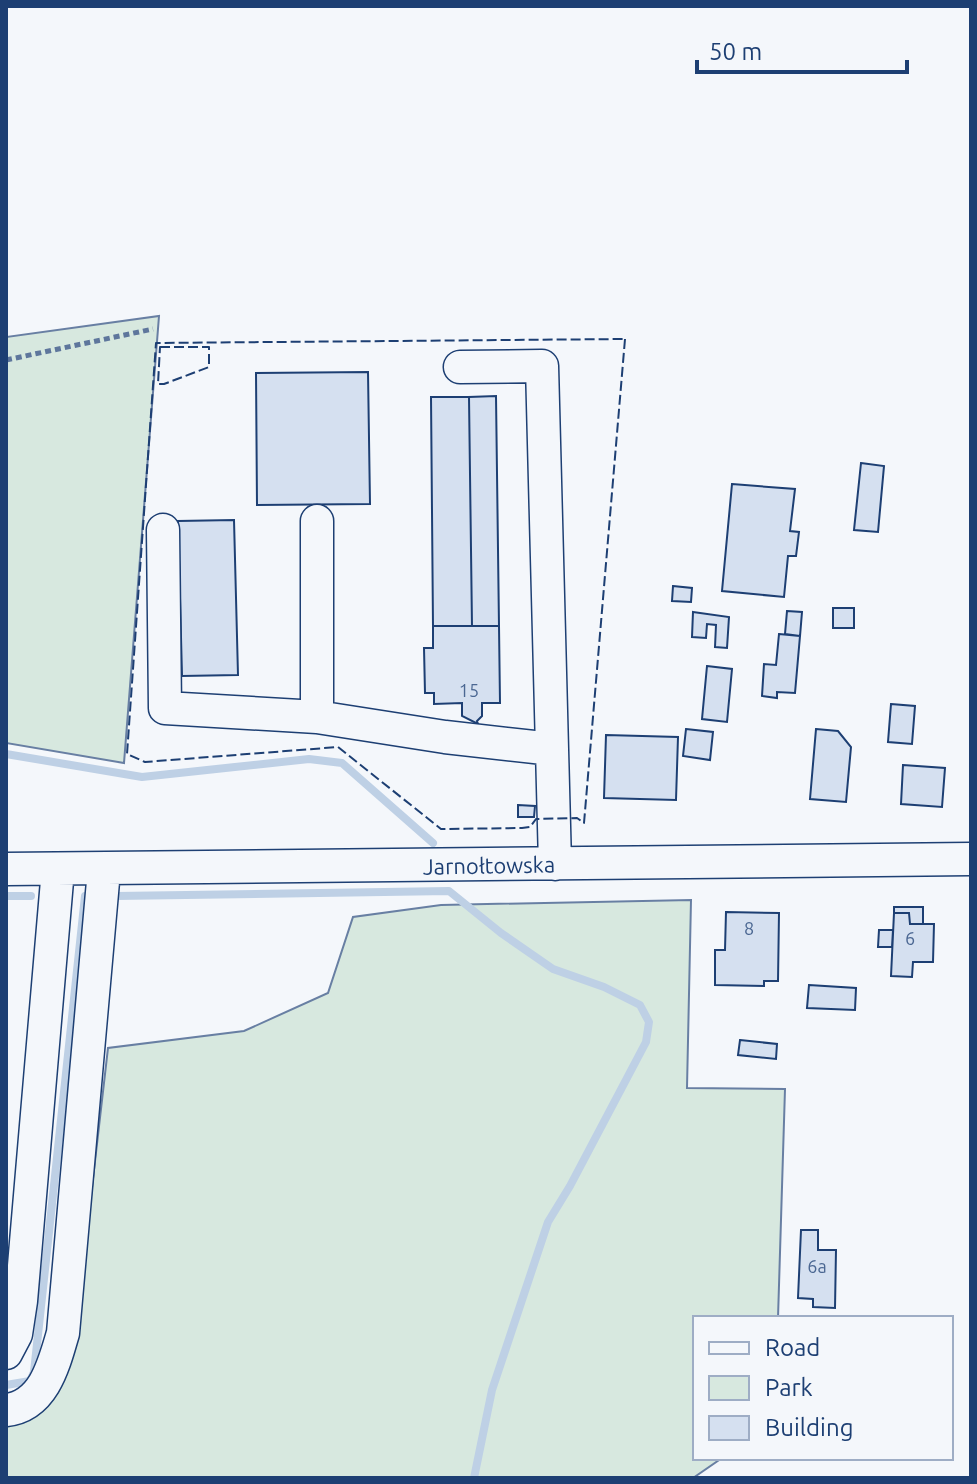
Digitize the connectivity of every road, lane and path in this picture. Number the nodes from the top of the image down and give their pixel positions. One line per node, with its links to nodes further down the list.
1 (153, 329): 2 (path)
2 (6, 360)
3 (460, 367): 7 (street)
4 (317, 521): 6 (street)
5 (163, 530): 6 (street)
6 (317, 717): 7 (street)
7 (552, 749): 9 (street)
8 (971, 859): 9 (street, Jarnołtowska)
9 (555, 864): 12 (street, Jarnołtowska)
10 (6, 869): 11 (street, Jarnołtowska)
11 (58, 869): 12 (street, Jarnołtowska); 13 (street)
12 (104, 870): 14 (street)
13 (6, 1353)
14 (6, 1410)

